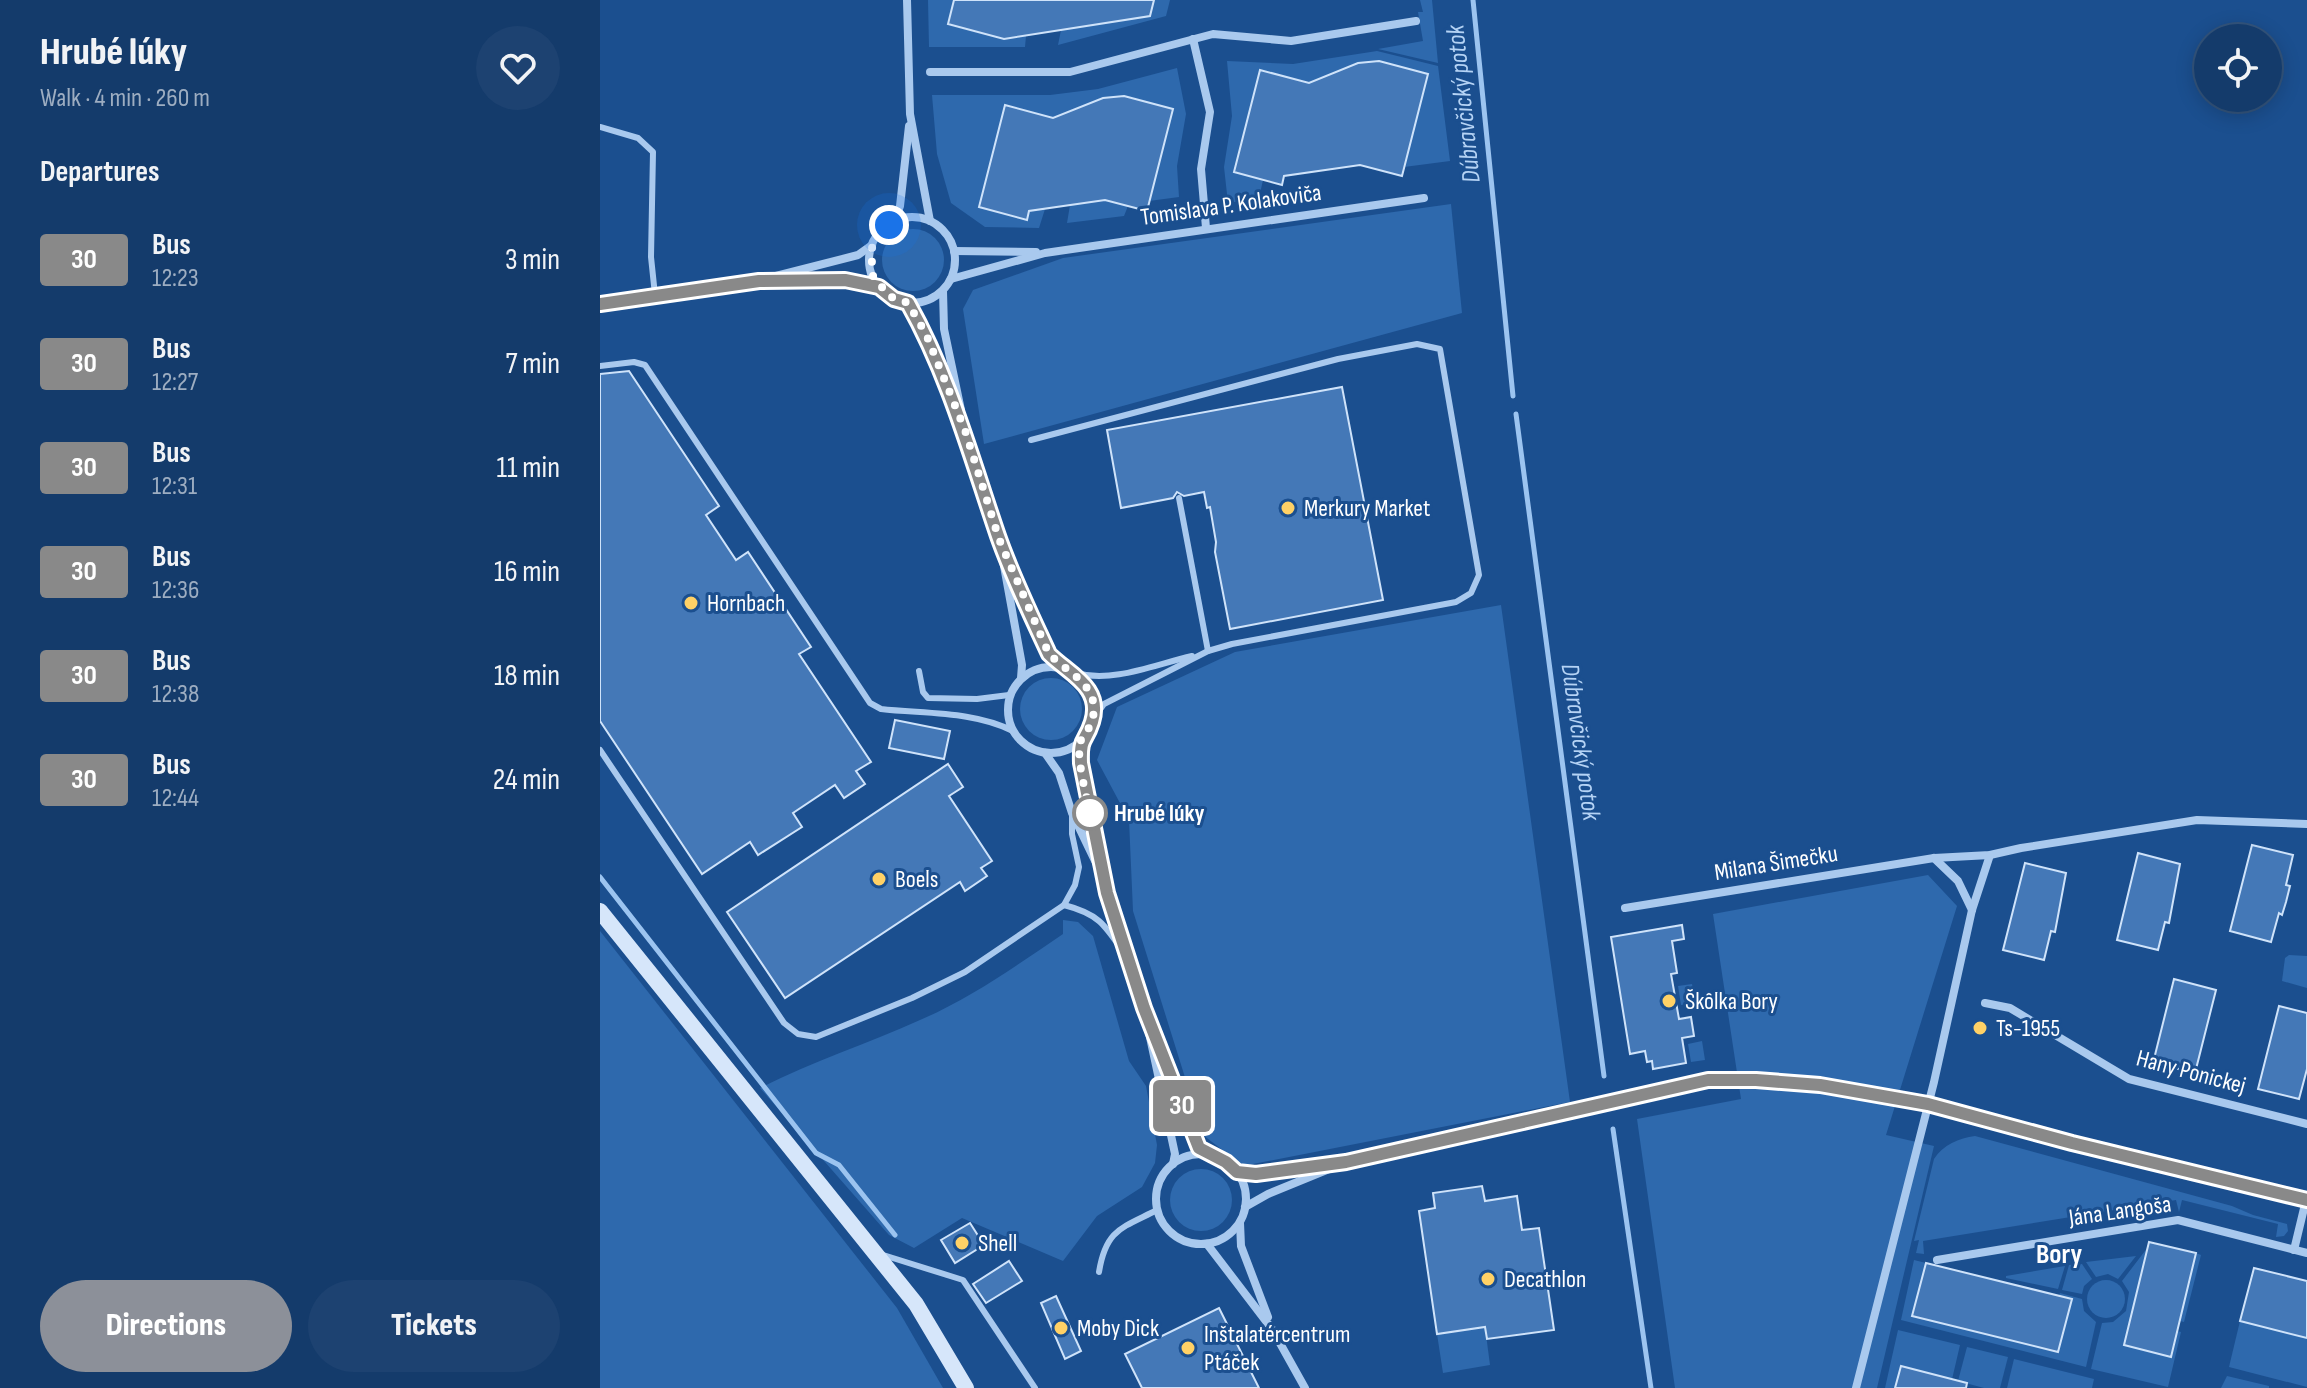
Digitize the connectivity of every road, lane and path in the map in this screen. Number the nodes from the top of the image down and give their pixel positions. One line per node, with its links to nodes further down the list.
1 (907, 0): 5 (street)
2 (1416, 21): 3 (street)
3 (1193, 39): 4 (street); 10 (street)
4 (930, 72)
5 (910, 114): 8 (street); 9 (street)
6 (600, 127): 18 (lane)
7 (1424, 198): 10 (street, Tomislava P. Kolakoviča)
8 (930, 221): 9 (street); 12 (street)
9 (894, 222): 11 (street)
10 (1206, 228): 13 (street, Tomislava P. Kolakoviča)
11 (873, 244): 15 (street); 16 (street)
12 (954, 251): 13 (street, Tomislava P. Kolakoviča); 14 (street)
13 (1045, 253): 14 (street, Tomislava P. Kolakoviča)
14 (951, 279): 17 (street)
15 (759, 281): 16 (street); 18 (street)
16 (879, 287): 19 (street)
17 (943, 291): 19 (street); 22 (street)
18 (655, 295): 20 (street)
19 (908, 303): 22 (street)
20 (600, 304)
21 (600, 366): 34 (lane)
22 (965, 430): 25 (street)
23 (1031, 440): 26 (lane)
24 (1179, 498): 26 (lane)
25 (999, 539): 28 (street); 31 (street)
26 (1208, 651): 27 (lane)
27 (1199, 655): 30 (lane); 33 (lane)
28 (1063, 668): 30 (street); 31 (street)
29 (919, 671): 32 (lane)
30 (1075, 673): 33 (street)
31 (1021, 678): 32 (street)
32 (1009, 695): 34 (street)
33 (1093, 719): 35 (street)
34 (1013, 731): 37 (street)
35 (1080, 741): 37 (street); 42 (street)
36 (600, 750): 43 (lane)
37 (1045, 753): 38 (street)
38 (1072, 813): 42 (street); 43 (lane)
39 (2307, 824): 40 (street)
40 (1990, 855): 41 (street, Milana Šimečku); 45 (street)
41 (1934, 858): 44 (street, Milana Šimečku); 45 (street)
42 (1104, 880): 47 (street)
43 (1064, 905): 47 (lane)
44 (1625, 908)
45 (1972, 910): 50 (street)
46 (600, 911): 62 (main road)
47 (1129, 962): 49 (street)
48 (1985, 1003): 51 (street, Hany Ponickej)
49 (1144, 1008): 52 (street); 54 (street)
50 (1928, 1104): 53 (street); 56 (street); 70 (street)
51 (2307, 1124)
52 (1212, 1156): 54 (street); 55 (street)
53 (1346, 1162): 55 (street); 57 (street)
54 (1173, 1164): 58 (street)
55 (1237, 1172): 57 (street)
56 (2307, 1198): 61 (street)
57 (1245, 1207): 59 (street)
58 (1157, 1210): 60 (street); 65 (lane)
59 (1240, 1221): 60 (street); 66 (street)
60 (1207, 1244): 66 (street)
61 (2294, 1250): 63 (street, Jána Langoša); 64 (street, Jána Langoša)
62 (877, 1253): 67 (main road); 68 (lane)
63 (2307, 1253)
64 (1937, 1260)
65 (1099, 1272)
66 (1272, 1329): 69 (street)
67 (966, 1388)
68 (1035, 1388)
69 (1305, 1388)
70 (1856, 1388)

